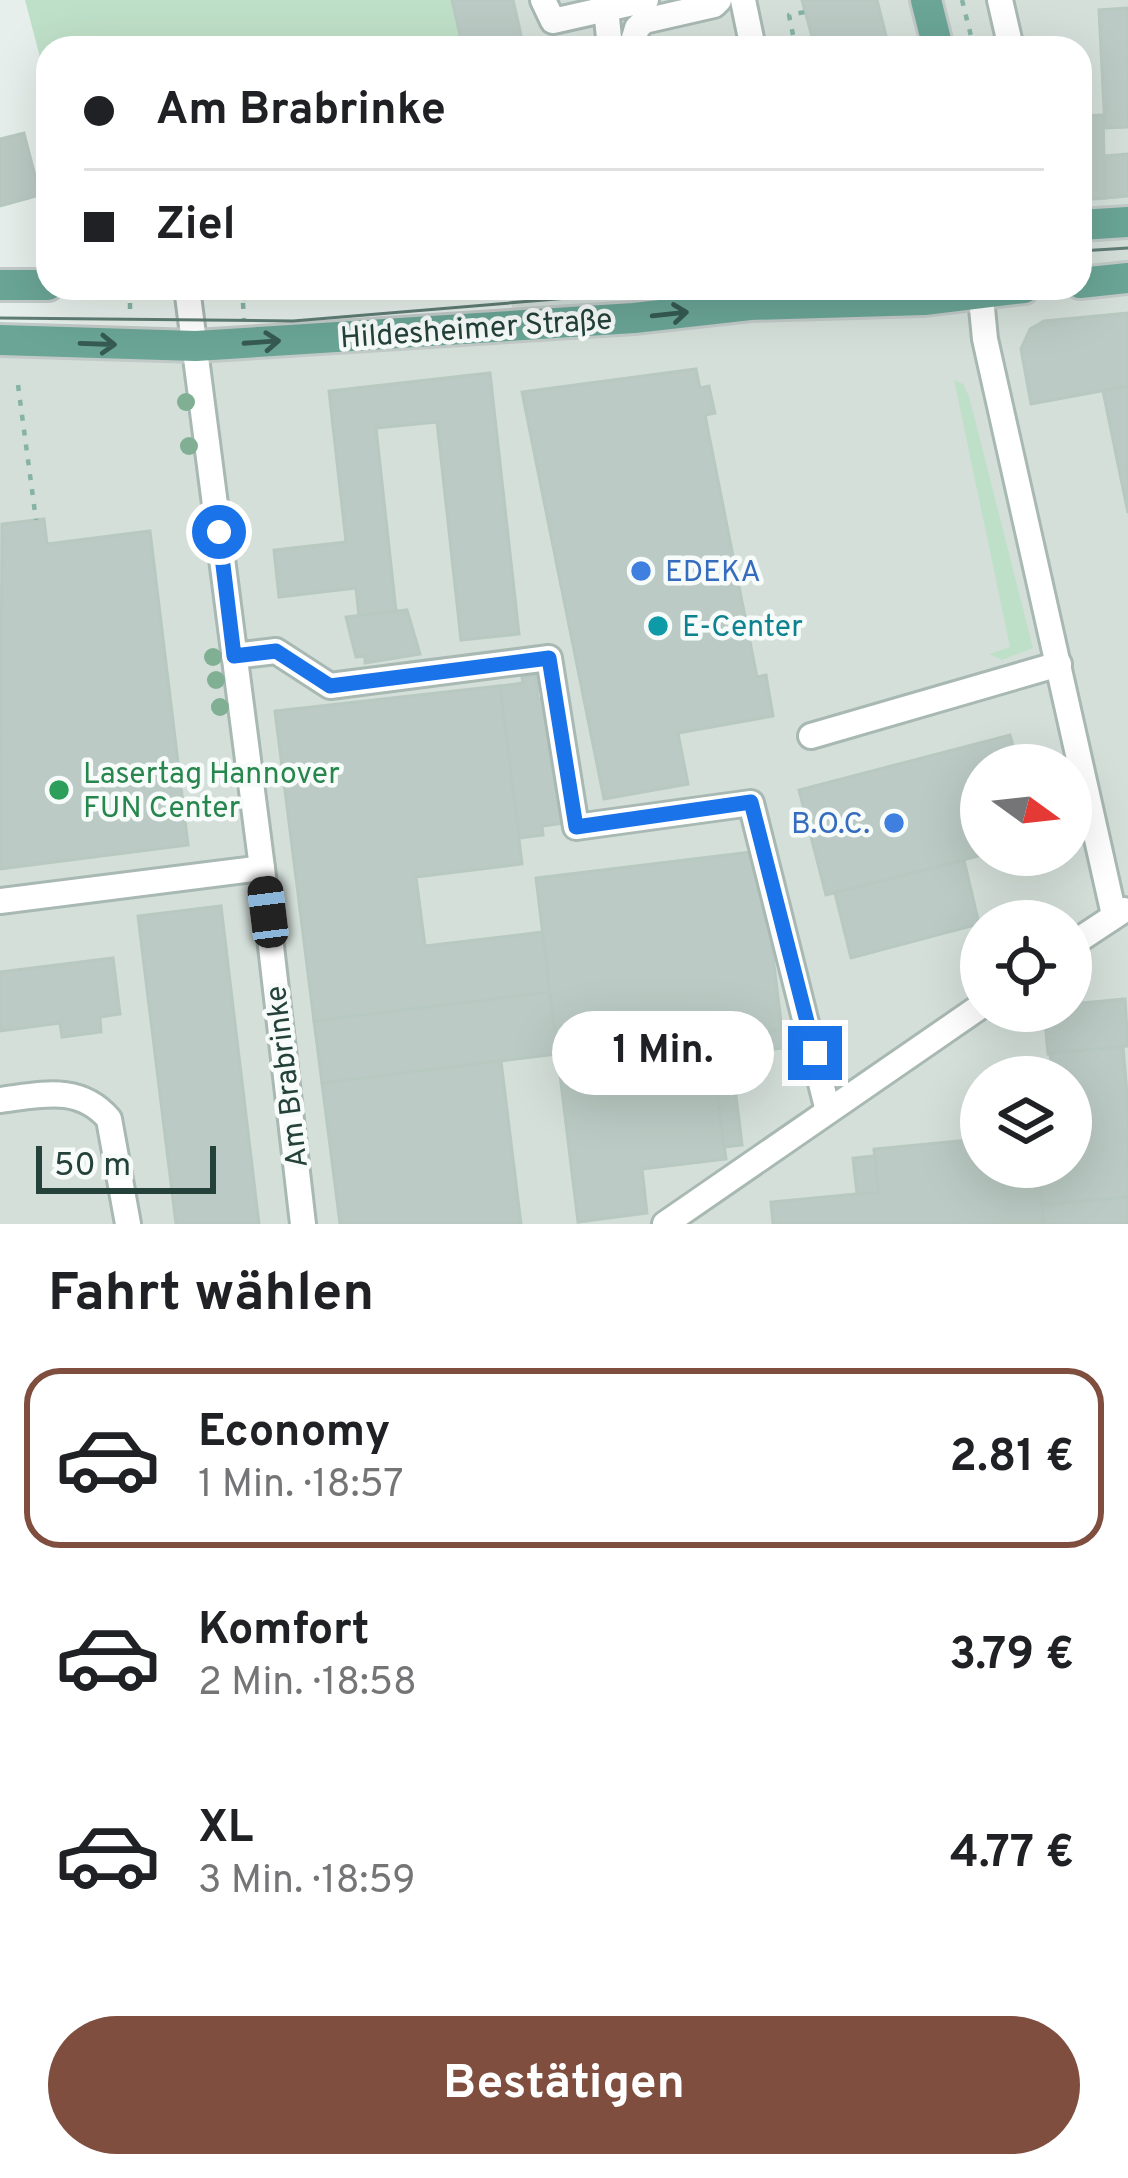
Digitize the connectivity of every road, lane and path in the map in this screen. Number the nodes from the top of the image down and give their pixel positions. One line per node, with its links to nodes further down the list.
1 (543, 0): 8 (street)
2 (646, 0): 8 (street)
3 (719, 0): 12 (street)
4 (743, 0): 13 (street)
5 (926, 0): 14 (main road)
6 (962, 0): 15 (path)
7 (1000, 0): 16 (street)
8 (606, 8): 11 (street)
9 (805, 12): 10 (path)
10 (793, 35)
11 (609, 36)
12 (635, 36)
13 (751, 36)
14 (935, 36)
15 (971, 36)
16 (1008, 36)
17 (1128, 222): 18 (main road)
18 (1092, 224)
19 (1128, 278): 20 (main road)
20 (1092, 282)
21 (0, 285): 22 (main road)
22 (36, 285)
23 (188, 300): 27 (street, Am Brabrinke)
24 (924, 300): 27 (main road, Hildesheimer Straße, one-way to 24)
25 (981, 300): 31 (street)
26 (0, 340): 27 (main road, Hildesheimer Straße, one-way to 27)
27 (196, 346): 30 (street, Am Brabrinke)
28 (18, 385): 29 (path)
29 (36, 520)
30 (234, 656): 33 (street, Am Brabrinke); 39 (street)
31 (1059, 664): 32 (street); 35 (street)
32 (811, 736)
33 (262, 868): 34 (street); 41 (street, Am Brabrinke)
34 (0, 902)
35 (1121, 912): 36 (street)
36 (1092, 931)
37 (960, 1020): 39 (street)
38 (0, 1100): 40 (street)
39 (828, 1111): 42 (street)
40 (128, 1224)
41 (303, 1224)
42 (665, 1224)

